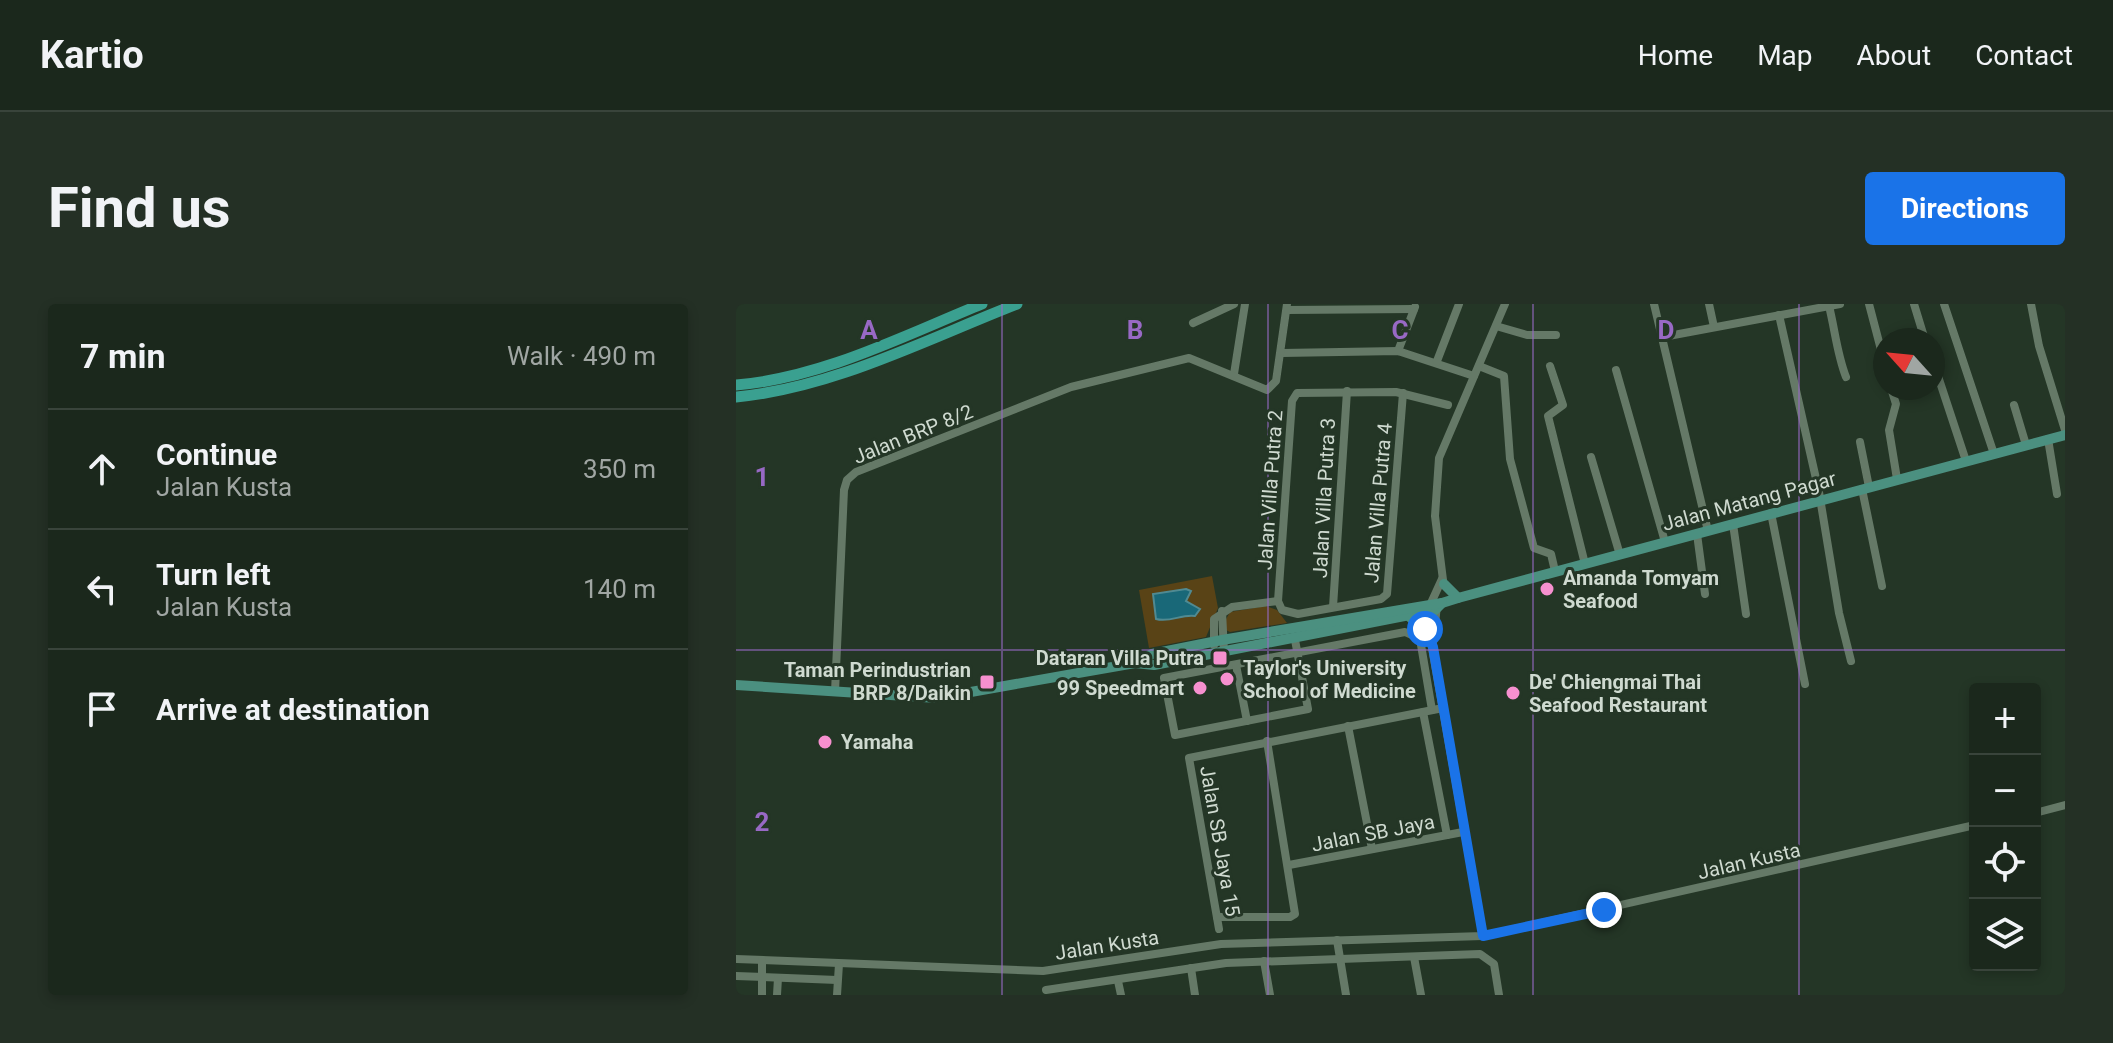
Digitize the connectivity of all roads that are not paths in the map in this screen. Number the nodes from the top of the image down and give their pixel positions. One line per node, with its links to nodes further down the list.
1 (982, 304): 36 (highway)
2 (1017, 304): 39 (highway)
3 (1234, 304): 20 (street)
4 (1245, 304): 33 (street)
5 (1459, 304): 29 (street)
6 (1505, 304): 21 (street)
7 (1654, 304): 26 (street)
8 (1709, 304): 22 (street)
9 (1840, 304): 14 (street)
10 (1869, 304): 23 (street)
11 (1914, 304): 24 (street)
12 (1944, 304): 48 (street)
13 (2031, 304): 44 (street)
14 (1824, 305): 19 (street); 35 (street)
15 (1415, 306): 18 (street); 27 (street)
16 (1287, 307): 17 (street); 28 (street)
17 (1326, 307): 18 (street)
18 (1372, 307)
19 (1779, 315): 22 (street); 54 (street)
20 (1193, 323)
21 (1496, 326): 25 (street); 30 (street)
22 (1714, 327): 26 (street)
23 (1875, 328)
24 (1921, 328)
25 (1556, 335)
26 (1663, 337): 57 (street)
27 (1398, 351): 28 (street); 29 (street)
28 (1282, 353): 33 (street)
29 (1437, 361): 34 (street)
30 (1479, 366): 34 (street); 61 (street)
31 (1550, 366): 60 (street)
32 (1616, 370): 58 (street)
33 (1234, 374): 84 (street, Jalan BRP 8/2)
34 (1474, 376): 62 (street)
35 (1846, 377)
36 (736, 385)
37 (1347, 391): 38 (street, Jalan Villa Putra 2); 66 (street, Jalan Villa Putra 2); 68 (street, Jalan Villa Putra 3)
38 (1403, 393): 42 (street, Jalan Villa Putra 2); 68 (street, Jalan Villa Putra 4)
39 (736, 397)
40 (1945, 397): 50 (street)
41 (1895, 400): 51 (street)
42 (1448, 405)
43 (2014, 405): 47 (street)
44 (2065, 432): 45 (main road, Jalan Matang Pagar)
45 (2048, 439): 47 (main road, Jalan Matang Pagar); 53 (street)
46 (1860, 442): 52 (street)
47 (2026, 445): 48 (main road, Jalan Matang Pagar)
48 (1994, 454): 50 (main road, Jalan Matang Pagar)
49 (1591, 457): 59 (street)
50 (1966, 461): 51 (main road, Jalan Matang Pagar)
51 (1897, 479): 52 (main road, Jalan Matang Pagar)
52 (1865, 488): 54 (main road, Jalan Matang Pagar); 63 (street)
53 (2057, 494)
54 (1819, 500): 55 (main road, Jalan Matang Pagar); 78 (street)
55 (1771, 513): 56 (main road, Jalan Matang Pagar); 80 (street)
56 (1733, 524): 57 (main road, Jalan Matang Pagar); 70 (street)
57 (1703, 532): 58 (main road, Jalan Matang Pagar); 64 (street)
58 (1665, 542): 59 (main road, Jalan Matang Pagar)
59 (1620, 555): 60 (main road, Jalan Matang Pagar)
60 (1585, 564): 61 (main road, Jalan Matang Pagar)
61 (1555, 571): 65 (main road, Jalan Matang Pagar)
62 (1443, 581): 65 (main road); 67 (street)
63 (1882, 586)
64 (1705, 594)
65 (1458, 598): 67 (main road, Jalan Matang Pagar)
66 (1278, 601): 68 (street, Jalan Villa Putra 4); 75 (street)
67 (1435, 604): 69 (main road); 69 (main road); 73 (street); 76 (street)
68 (1333, 607)
69 (1408, 612): 71 (main road); 72 (main road); 73 (main road)
70 (1746, 614)
71 (1357, 615): 72 (main road); 75 (main road)
72 (1367, 625): 74 (main road)
73 (1429, 635): 76 (street)
74 (1295, 640): 75 (main road); 77 (street)
75 (1219, 647): 84 (main road)
76 (1433, 647): 82 (street)
77 (1297, 653): 79 (street); 83 (street); 87 (street)
78 (1851, 661)
79 (1236, 665): 87 (street); 87 (street)
80 (1805, 684)
81 (736, 685): 84 (main road)
82 (1439, 688): 83 (street); 85 (street)
83 (1429, 690): 86 (street)
84 (835, 692)
85 (1443, 708): 86 (street); 93 (street)
86 (1428, 711): 88 (street); 94 (street)
87 (1247, 721)
88 (1348, 726): 89 (street); 95 (street)
89 (1267, 741): 96 (street); 97 (street, Jalan SB Jaya 15)
90 (2065, 805): 91 (street)
91 (2041, 811)
92 (1969, 826): 99 (street, Jalan Kusta)
93 (1463, 832): 94 (street, Jalan SB Jaya); 99 (street)
94 (1447, 835): 95 (street, Jalan SB Jaya)
95 (1372, 849): 96 (street, Jalan SB Jaya)
96 (1289, 865): 97 (street)
97 (1217, 917): 98 (street, Jalan SB Jaya 15)
98 (1219, 929)
99 (1483, 936): 100 (street, Jalan Kusta)
100 (1337, 940): 103 (street); 108 (street, Jalan Kusta)
101 (1414, 957): 103 (street); 122 (street); 123 (street)
102 (736, 959): 104 (street, Jalan Kusta)
103 (1340, 959): 105 (street); 121 (street)
104 (762, 960): 106 (street, Jalan Kusta); 110 (street)
105 (1264, 961): 107 (street); 120 (street)
106 (839, 964): 108 (street, Jalan Kusta); 112 (street)
107 (1191, 968): 113 (street); 119 (street)
108 (1043, 971): 114 (street)
109 (736, 976): 110 (street)
110 (762, 978): 111 (street); 115 (street)
111 (778, 978): 112 (street); 116 (street)
112 (837, 980): 117 (street)
113 (1118, 981): 114 (street); 118 (street)
114 (1047, 993)
115 (762, 995)
116 (777, 995)
117 (837, 995)
118 (1121, 995)
119 (1195, 995)
120 (1270, 995)
121 (1346, 995)
122 (1421, 995)
123 (1499, 995)

